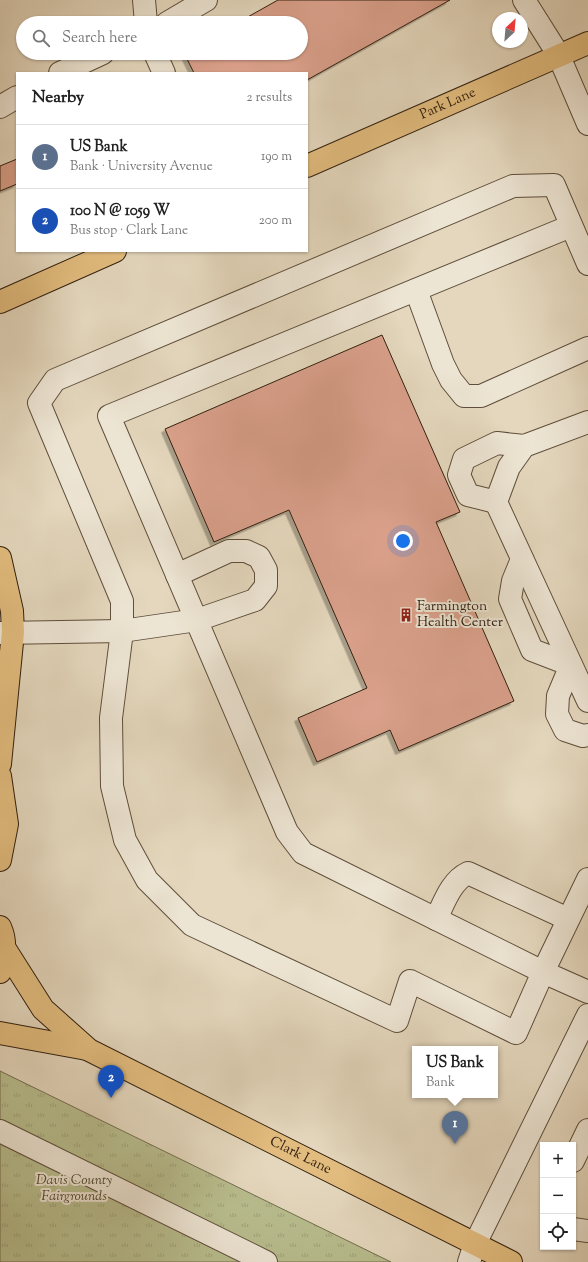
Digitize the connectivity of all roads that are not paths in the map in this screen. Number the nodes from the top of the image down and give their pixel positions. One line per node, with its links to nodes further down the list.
1 (144, 0): 4 (street)
2 (206, 0): 5 (street)
3 (524, 0): 7 (street)
4 (145, 16)
5 (179, 16)
6 (588, 43): 7 (main road, Park Lane)
7 (558, 54): 14 (street); 15 (main road, Park Lane)
8 (88, 60): 10 (street)
9 (158, 60): 11 (street)
10 (62, 72)
11 (164, 72)
12 (16, 98): 13 (street)
13 (0, 107)
14 (588, 124)
15 (308, 166)
16 (571, 226): 18 (street); 19 (street); 29 (street)
17 (113, 252): 20 (main road)
18 (588, 264)
19 (416, 290): 21 (street); 27 (street)
20 (0, 302)
21 (588, 348)
22 (588, 422): 23 (street)
23 (524, 446): 24 (street); 24 (street)
24 (496, 502): 26 (street)
25 (0, 558): 30 (main road)
26 (522, 559): 31 (street); 31 (street)
27 (177, 575): 28 (street); 28 (street)
28 (196, 620): 29 (street); 38 (street)
29 (122, 631): 30 (street); 42 (street)
30 (7, 633): 34 (main road)
31 (571, 665): 32 (street); 33 (street)
32 (588, 701)
33 (588, 735)
34 (0, 764)
35 (0, 776): 36 (main road)
36 (0, 860)
37 (588, 879): 39 (street)
38 (436, 919): 39 (street); 42 (street)
39 (568, 919): 42 (street)
40 (1, 932): 41 (main road); 46 (main road, Clark Lane)
41 (0, 972)
42 (542, 972): 43 (street)
43 (588, 992)
44 (588, 1015): 52 (street)
45 (0, 1033): 46 (main road, Clark Lane)
46 (89, 1050): 52 (main road, Clark Lane)
47 (588, 1130): 49 (street)
48 (0, 1131): 53 (street)
49 (576, 1155)
50 (576, 1229): 51 (street)
51 (588, 1231)
52 (472, 1253): 54 (main road, Clark Lane)
53 (266, 1262)
54 (512, 1262)

